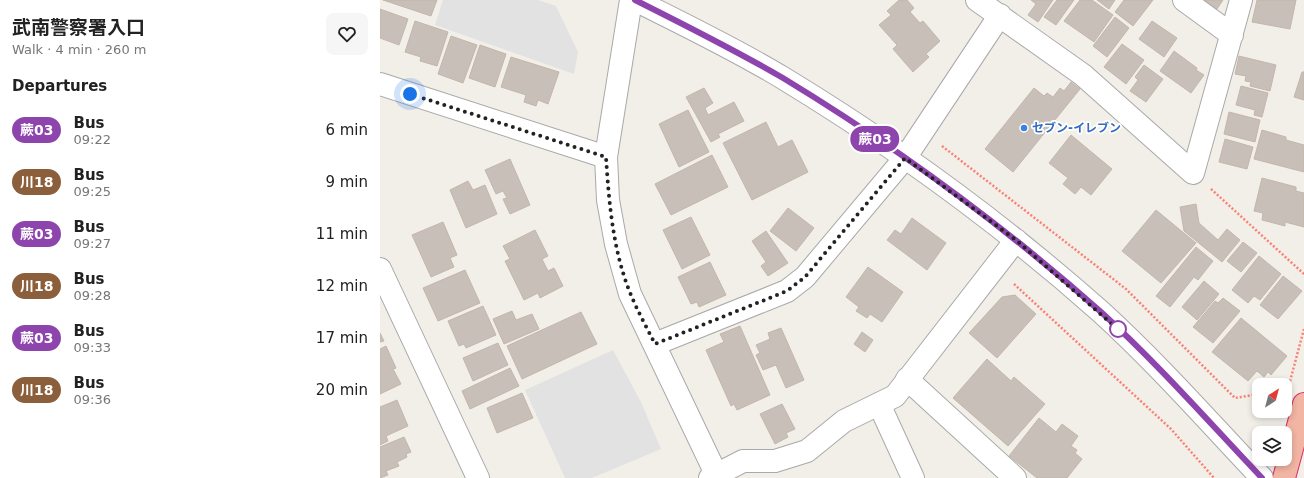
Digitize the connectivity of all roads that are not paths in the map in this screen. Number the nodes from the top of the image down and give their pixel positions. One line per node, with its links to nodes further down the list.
1 (631, 0): 9 (street)
2 (635, 0): 10 (street)
3 (977, 0): 6 (street)
4 (1184, 0): 7 (street)
5 (1241, 0): 7 (street)
6 (1000, 15): 7 (street); 10 (street)
7 (1232, 35)
8 (380, 84): 9 (street)
9 (606, 157): 13 (street)
10 (905, 158): 11 (street); 13 (street)
11 (1016, 240): 14 (street); 21 (street)
12 (380, 269): 18 (street)
13 (655, 344): 17 (street)
14 (908, 379): 15 (street); 20 (street)
15 (879, 404): 17 (street); 19 (street)
16 (1304, 404): 22 (highway)
17 (715, 477)
18 (478, 478)
19 (913, 478)
20 (1016, 478)
21 (1262, 478)
22 (1284, 478)

